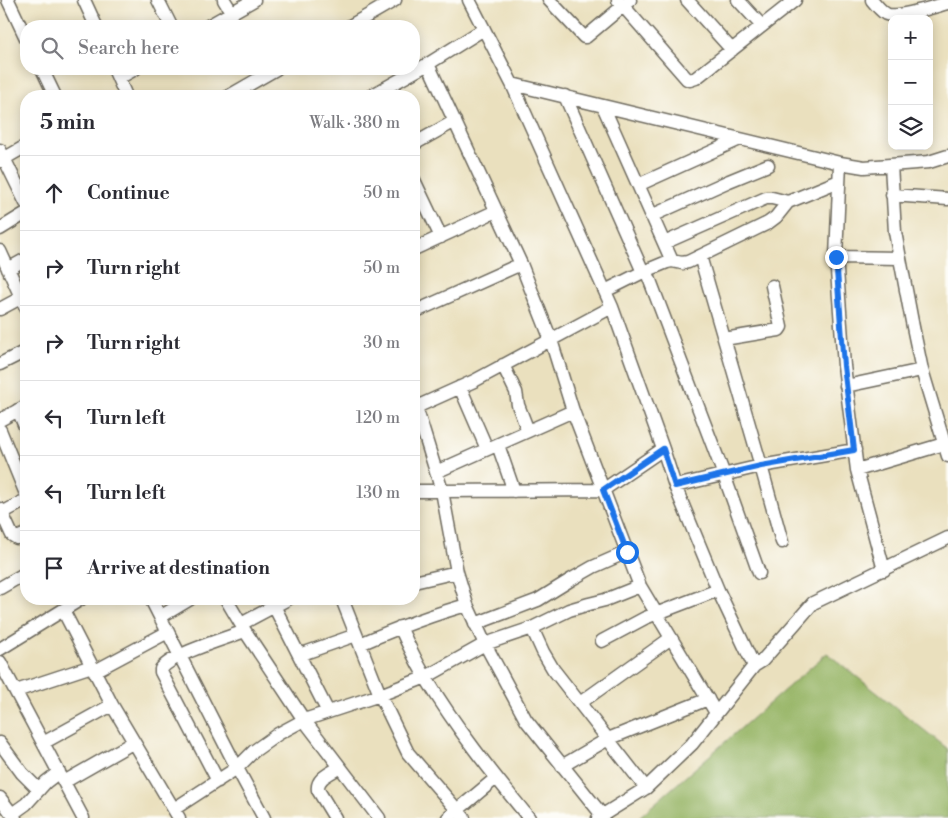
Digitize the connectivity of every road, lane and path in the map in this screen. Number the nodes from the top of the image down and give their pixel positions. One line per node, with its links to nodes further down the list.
1 (8, 0): 20 (street)
2 (158, 0): 17 (street)
3 (224, 0): 15 (street)
4 (254, 0): 15 (street)
5 (395, 0): 19 (street)
6 (469, 0): 22 (street)
7 (549, 0): 13 (street)
8 (687, 0): 23 (street)
9 (738, 0): 21 (street)
10 (795, 0): 21 (street)
11 (872, 0): 14 (street)
12 (87, 1): 16 (street)
13 (624, 2): 23 (street)
14 (948, 3)
15 (232, 13): 18 (street)
16 (94, 20)
17 (168, 20)
18 (219, 20)
19 (360, 20)
20 (20, 25)
21 (762, 26): 23 (street)
22 (484, 29): 24 (street); 30 (street)
23 (732, 50)
24 (428, 64): 25 (street); 37 (street)
25 (420, 68)
26 (45, 75): 32 (street)
27 (129, 75): 31 (street)
28 (266, 75): 33 (street)
29 (408, 75): 34 (street)
30 (512, 84): 35 (street); 71 (street)
31 (119, 86)
32 (52, 90)
33 (239, 90)
34 (382, 90)
35 (565, 96): 36 (street); 68 (street)
36 (603, 106): 38 (street); 47 (street)
37 (455, 121): 39 (street); 53 (street)
38 (740, 139): 43 (street); 47 (street)
39 (420, 141)
40 (20, 148): 41 (street)
41 (1, 156): 48 (street)
42 (948, 156): 45 (street)
43 (840, 163): 45 (street); 46 (street)
44 (768, 165): 54 (street)
45 (891, 165): 50 (street)
46 (839, 181): 52 (street); 62 (street)
47 (638, 185): 54 (street)
48 (20, 192)
49 (420, 192): 57 (street)
50 (892, 195): 51 (street); 63 (street)
51 (948, 199)
52 (788, 202): 58 (street); 61 (street)
53 (496, 211): 57 (street); 66 (street)
54 (651, 216): 58 (street)
55 (20, 217): 56 (street)
56 (0, 229)
57 (441, 236): 59 (street)
58 (664, 243): 64 (street)
59 (420, 246)
60 (0, 251): 67 (street)
61 (700, 256): 64 (street); 76 (street)
62 (836, 257): 63 (street); 82 (street)
63 (900, 258): 81 (street)
64 (672, 261): 68 (street)
65 (20, 262): 67 (street)
66 (521, 264): 74 (street); 77 (street)
67 (8, 269): 70 (street)
68 (645, 271): 71 (street); 98 (street)
69 (772, 286): 76 (street)
70 (20, 291)
71 (605, 291): 73 (street)
72 (20, 302): 75 (street)
73 (612, 307): 77 (street); 92 (street)
74 (420, 309)
75 (0, 310)
76 (724, 339): 95 (street)
77 (551, 340): 80 (street); 86 (street)
78 (20, 354): 79 (street)
79 (0, 364)
80 (503, 365): 83 (street); 90 (street)
81 (922, 370): 82 (street); 94 (street)
82 (846, 386): 93 (street)
83 (460, 387): 84 (street); 91 (street)
84 (420, 405)
85 (20, 409): 87 (street)
86 (573, 412): 90 (street); 102 (street)
87 (0, 420)
88 (420, 422): 97 (street)
89 (0, 430): 99 (street)
90 (528, 431): 91 (street)
91 (492, 447): 97 (street); 101 (street)
92 (663, 449): 100 (street); 102 (street)
93 (854, 450): 95 (street); 96 (street)
94 (946, 450): 96 (street)
95 (761, 466): 98 (street); 109 (street)
96 (857, 470): 111 (street)
97 (436, 472): 104 (street)
98 (724, 475): 100 (street); 113 (street)
99 (20, 479)
100 (675, 486): 118 (street)
101 (514, 490): 102 (street); 104 (street)
102 (603, 490): 110 (street)
103 (420, 491): 104 (street)
104 (442, 491): 112 (street)
105 (20, 503): 106 (street)
106 (1, 511): 107 (street)
107 (20, 537)
108 (948, 538): 111 (street)
109 (782, 542)
110 (627, 552): 116 (street); 129 (street)
111 (884, 570): 142 (street)
112 (457, 572): 115 (street); 124 (street)
113 (759, 573)
114 (20, 576): 117 (street)
115 (420, 581)
116 (640, 586): 127 (street); 132 (street)
117 (0, 588)
118 (718, 590): 127 (street); 142 (street)
119 (72, 605): 126 (street)
120 (154, 605): 128 (street)
121 (181, 605): 128 (street)
122 (230, 605): 130 (street)
123 (348, 605): 135 (street)
124 (467, 605): 129 (street); 131 (street)
125 (274, 606): 130 (street); 140 (street)
126 (63, 610): 138 (street); 143 (street)
127 (657, 614): 134 (street); 136 (street)
128 (160, 618): 133 (street)
129 (475, 624): 137 (street)
130 (243, 627): 139 (street); 152 (street)
131 (400, 627): 135 (street); 144 (street)
132 (532, 628): 137 (street); 148 (street)
133 (168, 632): 139 (street); 143 (street)
134 (671, 638): 147 (street); 148 (street)
135 (358, 639): 140 (street); 146 (street)
136 (602, 641)
137 (485, 644): 144 (street); 157 (street)
138 (0, 649)
139 (180, 655): 159 (street); 162 (street)
140 (299, 655): 150 (street)
141 (0, 662): 145 (street)
142 (754, 666): 151 (street)
143 (93, 668): 145 (street); 149 (street)
144 (426, 677): 146 (street); 161 (street)
145 (16, 691): 156 (street)
146 (380, 695): 150 (street); 167 (street)
147 (708, 700): 151 (street); 153 (street)
148 (580, 703): 153 (street)
149 (112, 705): 154 (street); 156 (street)
150 (328, 712): 152 (street)
151 (716, 713): 163 (street)
152 (304, 720): 158 (street); 159 (street)
153 (608, 739): 157 (street); 163 (street)
154 (134, 742): 160 (street); 166 (street)
155 (0, 743): 164 (street)
156 (43, 743): 160 (street)
157 (562, 766): 169 (street)
158 (340, 767): 172 (street); 173 (street)
159 (237, 768): 162 (street); 171 (street)
160 (61, 777): 164 (street); 170 (street)
161 (496, 778): 167 (street); 174 (street)
162 (218, 781): 166 (street)
163 (646, 788): 169 (street)
164 (39, 790): 168 (street)
165 (0, 798): 168 (street)
166 (177, 814)
167 (457, 815)
168 (13, 816)
169 (600, 817)
170 (83, 818)
171 (264, 818)
172 (335, 818)
173 (379, 818)
174 (529, 818)

